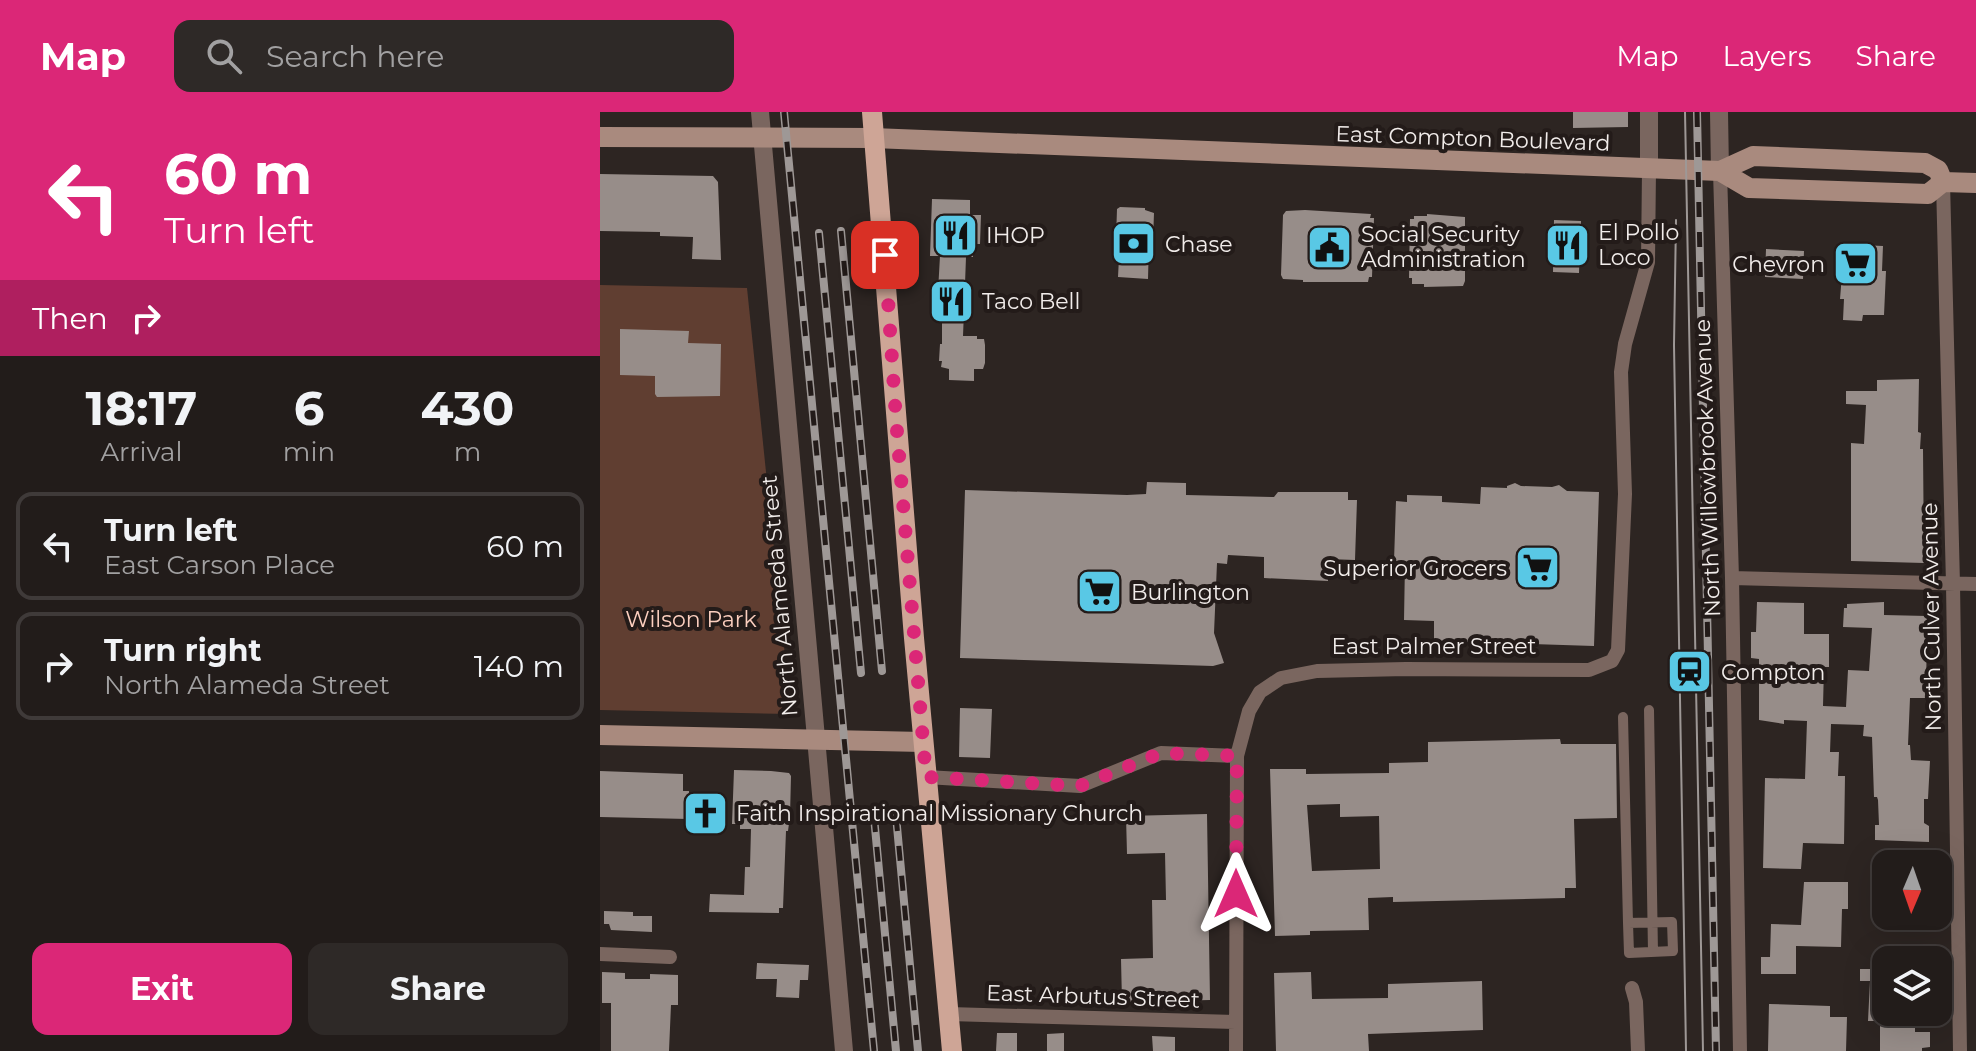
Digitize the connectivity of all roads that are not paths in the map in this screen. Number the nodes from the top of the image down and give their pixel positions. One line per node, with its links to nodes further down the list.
1 (760, 112): 6 (street, North Alameda Street)
2 (872, 112): 7 (main road)
3 (1649, 112): 8 (street)
4 (1719, 112): 9 (street)
5 (600, 137): 6 (main road, East Compton Boulevard)
6 (763, 137): 7 (main road, East Compton Boulevard); 18 (street, North Alameda Street)
7 (873, 138): 8 (main road, East Compton Boulevard); 19 (main road)
8 (1649, 169): 9 (main road, East Compton Boulevard); 20 (street, East Palmer Street)
9 (1720, 171): 10 (main road); 10 (main road); 12 (street, North Willowbrook Avenue)
10 (1943, 182): 11 (main road); 13 (street, North Culver Avenue)
11 (1976, 183)
12 (1732, 578): 13 (street); 34 (street, North Willowbrook Avenue)
13 (1953, 584): 14 (street); 35 (street, North Culver Avenue)
14 (1976, 584)
15 (1649, 710): 22 (street)
16 (1623, 717): 23 (street)
17 (600, 735): 18 (main road)
18 (815, 741): 19 (main road); 30 (street, North Alameda Street)
19 (923, 742): 21 (main road)
20 (1237, 756): 21 (street); 29 (street)
21 (926, 777): 28 (main road)
22 (1652, 922): 23 (street); 24 (street); 24 (street)
23 (1628, 923): 24 (street)
24 (1653, 952)
25 (600, 954): 26 (street)
26 (670, 957)
27 (1632, 988): 33 (street)
28 (949, 1014): 29 (street, East Arbutus Street); 31 (main road)
29 (1235, 1022): 32 (street)
30 (844, 1051)
31 (952, 1051)
32 (1236, 1051)
33 (1638, 1051)
34 (1740, 1051)
35 (1960, 1051)

